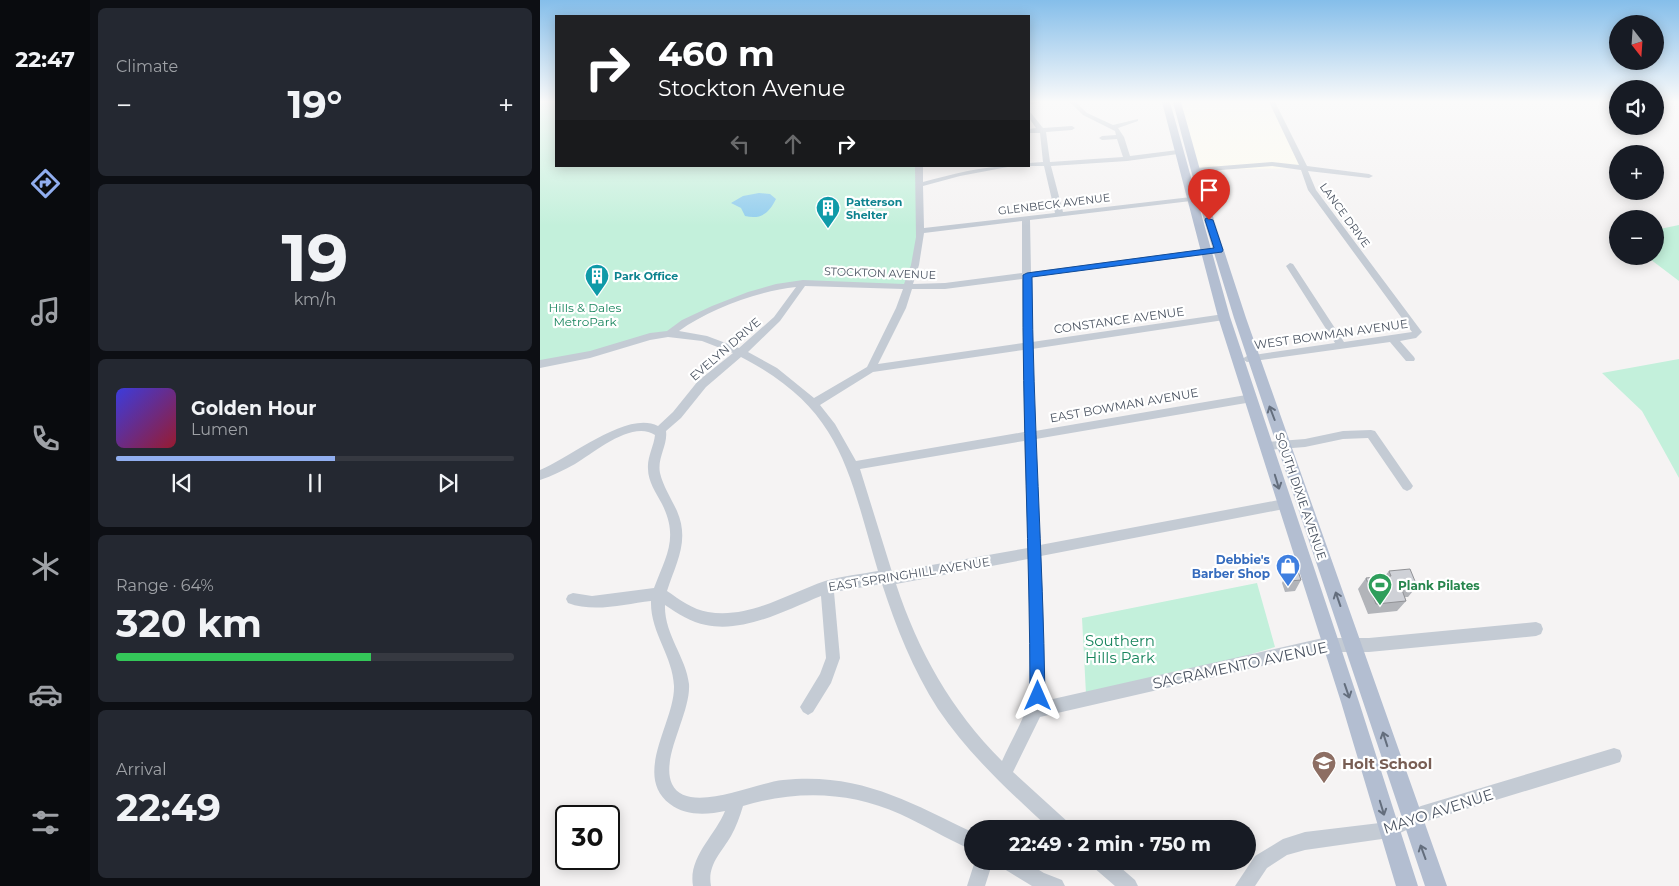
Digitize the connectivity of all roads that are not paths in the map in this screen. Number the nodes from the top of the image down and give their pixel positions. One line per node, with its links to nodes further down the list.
1 (1045, 143): 8 (street)
2 (1124, 143): 7 (street)
3 (1176, 143): 6 (main road, SOUTH DIXIE AVENUE)
4 (1189, 143): 13 (main road, SOUTH DIXIE AVENUE)
5 (1292, 143): 12 (street, LANCE DRIVE)
6 (1178, 152): 7 (street); 16 (main road, SOUTH DIXIE AVENUE)
7 (1128, 159): 8 (street)
8 (1047, 164): 9 (street); 17 (street)
9 (1030, 165)
10 (919, 167): 15 (street)
11 (1004, 167): 15 (street)
12 (1304, 168): 13 (street); 14 (street); 26 (street, LANCE DRIVE)
13 (1196, 170): 20 (main road, SOUTH DIXIE AVENUE)
14 (1370, 176)
15 (919, 185): 19 (street)
16 (1190, 196): 17 (street, GLENBECK AVENUE); 20 (main road, SOUTH DIXIE AVENUE)
17 (1059, 212): 18 (street, GLENBECK AVENUE); 19 (street, GLENBECK AVENUE)
18 (1026, 219): 19 (street, GLENBECK AVENUE); 22 (street)
19 (920, 228): 24 (street)
20 (1212, 251): 22 (street, STOCKTON AVENUE); 25 (main road, SOUTH DIXIE AVENUE); 32 (main road, SOUTH DIXIE AVENUE)
21 (1290, 266): 30 (street)
22 (1027, 275): 24 (street, STOCKTON AVENUE); 29 (street)
23 (803, 283): 24 (street, STOCKTON AVENUE); 27 (street, STOCKTON AVENUE); 31 (street, EVELYN DRIVE)
24 (908, 287): 35 (street)
25 (1226, 323): 29 (street, CONSTANCE AVENUE); 32 (main road); 36 (main road, SOUTH DIXIE AVENUE)
26 (1417, 332): 28 (street, WEST BOWMAN AVENUE)
27 (669, 334): 31 (street); 34 (street)
28 (1393, 339): 30 (street, WEST BOWMAN AVENUE); 33 (street)
29 (1028, 346): 35 (street, CONSTANCE AVENUE); 39 (street)
30 (1342, 346): 32 (street, WEST BOWMAN AVENUE)
31 (740, 353): 37 (street); 38 (street, EVELYN DRIVE)
32 (1250, 359): 36 (main road); 40 (main road, SOUTH DIXIE AVENUE, one-way to 32)
33 (1410, 359)
34 (540, 364)
35 (871, 369): 37 (street)
36 (1253, 402): 39 (street, EAST BOWMAN AVENUE); 41 (main road, SOUTH DIXIE AVENUE)
37 (813, 404): 42 (street)
38 (659, 430): 43 (street); 49 (street)
39 (1031, 435): 42 (street, EAST BOWMAN AVENUE); 46 (street)
40 (1284, 443): 41 (street); 44 (street); 53 (main road, SOUTH DIXIE AVENUE, one-way to 40)
41 (1266, 446): 45 (main road, SOUTH DIXIE AVENUE, one-way to 45)
42 (852, 466): 47 (street)
43 (540, 475)
44 (1407, 486)
45 (1284, 504): 46 (street, EAST SPRINGHILL AVENUE); 52 (main road, SOUTH DIXIE AVENUE)
46 (1034, 552): 47 (street, EAST SPRINGHILL AVENUE); 55 (street)
47 (887, 579): 48 (street, EAST SPRINGHILL AVENUE); 57 (street)
48 (828, 587): 49 (street, EAST SPRINGHILL AVENUE); 54 (street)
49 (659, 594): 50 (street); 58 (street)
50 (573, 599)
51 (1536, 629): 53 (street, SACRAMENTO AVENUE)
52 (1331, 645): 53 (street, SACRAMENTO AVENUE); 55 (street, SACRAMENTO AVENUE); 61 (main road, SOUTH DIXIE AVENUE, one-way to 61)
53 (1354, 645): 59 (main road, SOUTH DIXIE AVENUE, one-way to 53)
54 (808, 707)
55 (1036, 710): 57 (street)
56 (1614, 756): 59 (street, MAYO AVENUE)
57 (1004, 775): 60 (street)
58 (737, 800): 62 (street); 66 (street)
59 (1411, 818): 61 (street, MAYO AVENUE); 72 (main road, SOUTH DIXIE AVENUE, one-way to 59)
60 (1052, 820)
61 (1389, 830): 70 (street, MAYO AVENUE); 71 (main road, SOUTH DIXIE AVENUE)
62 (964, 837)
63 (981, 870): 67 (street)
64 (1023, 870): 68 (street)
65 (1110, 870): 69 (street)
66 (702, 886)
67 (976, 886)
68 (1056, 886)
69 (1129, 886)
70 (1244, 886)
71 (1407, 886)
72 (1436, 886)

